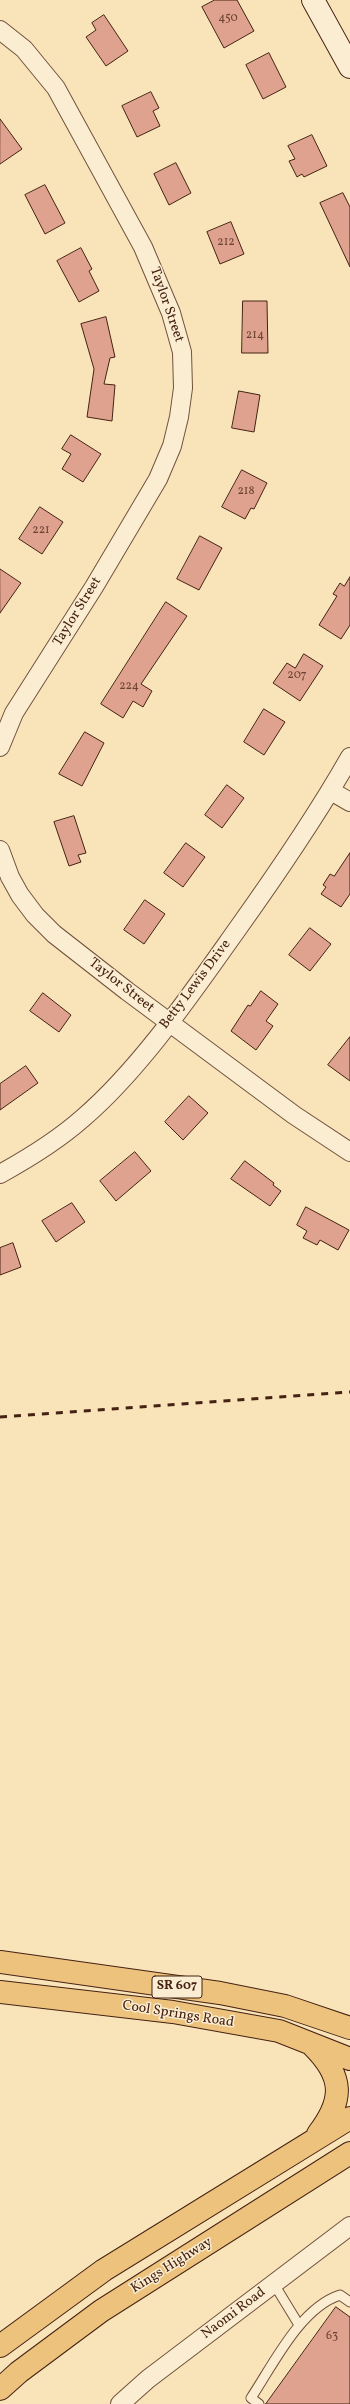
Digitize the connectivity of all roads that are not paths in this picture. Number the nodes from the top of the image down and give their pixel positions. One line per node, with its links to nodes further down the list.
1 (313, 0): 3 (main road)
2 (0, 30): 4 (street, Taylor Street)
3 (350, 67)
4 (0, 747)
5 (350, 757): 6 (street, Betty Lewis Drive)
6 (331, 790): 7 (street); 9 (street, Betty Lewis Drive)
7 (350, 802)
8 (0, 850): 9 (street, Taylor Street)
9 (169, 1022): 10 (street, Taylor Street); 11 (street, Betty Lewis Drive)
10 (350, 1152)
11 (0, 1174)
12 (0, 1962): 14 (main road, Cool Springs Road / SR 607)
13 (0, 1992): 15 (main road, Cool Springs Road / SR 607)
14 (350, 2028)
15 (311, 2044): 16 (main road, Cool Springs Road / SR 607); 18 (main road)
16 (350, 2059)
17 (350, 2118): 18 (main road)
18 (312, 2141): 24 (main road)
19 (350, 2153): 25 (main road, Kings Highway)
20 (349, 2228): 21 (street, Naomi Road)
21 (274, 2284): 23 (lane); 26 (street, Naomi Road)
22 (350, 2302): 23 (lane)
23 (299, 2325): 27 (lane)
24 (0, 2346)
25 (0, 2389)
26 (120, 2404)
27 (259, 2404)

